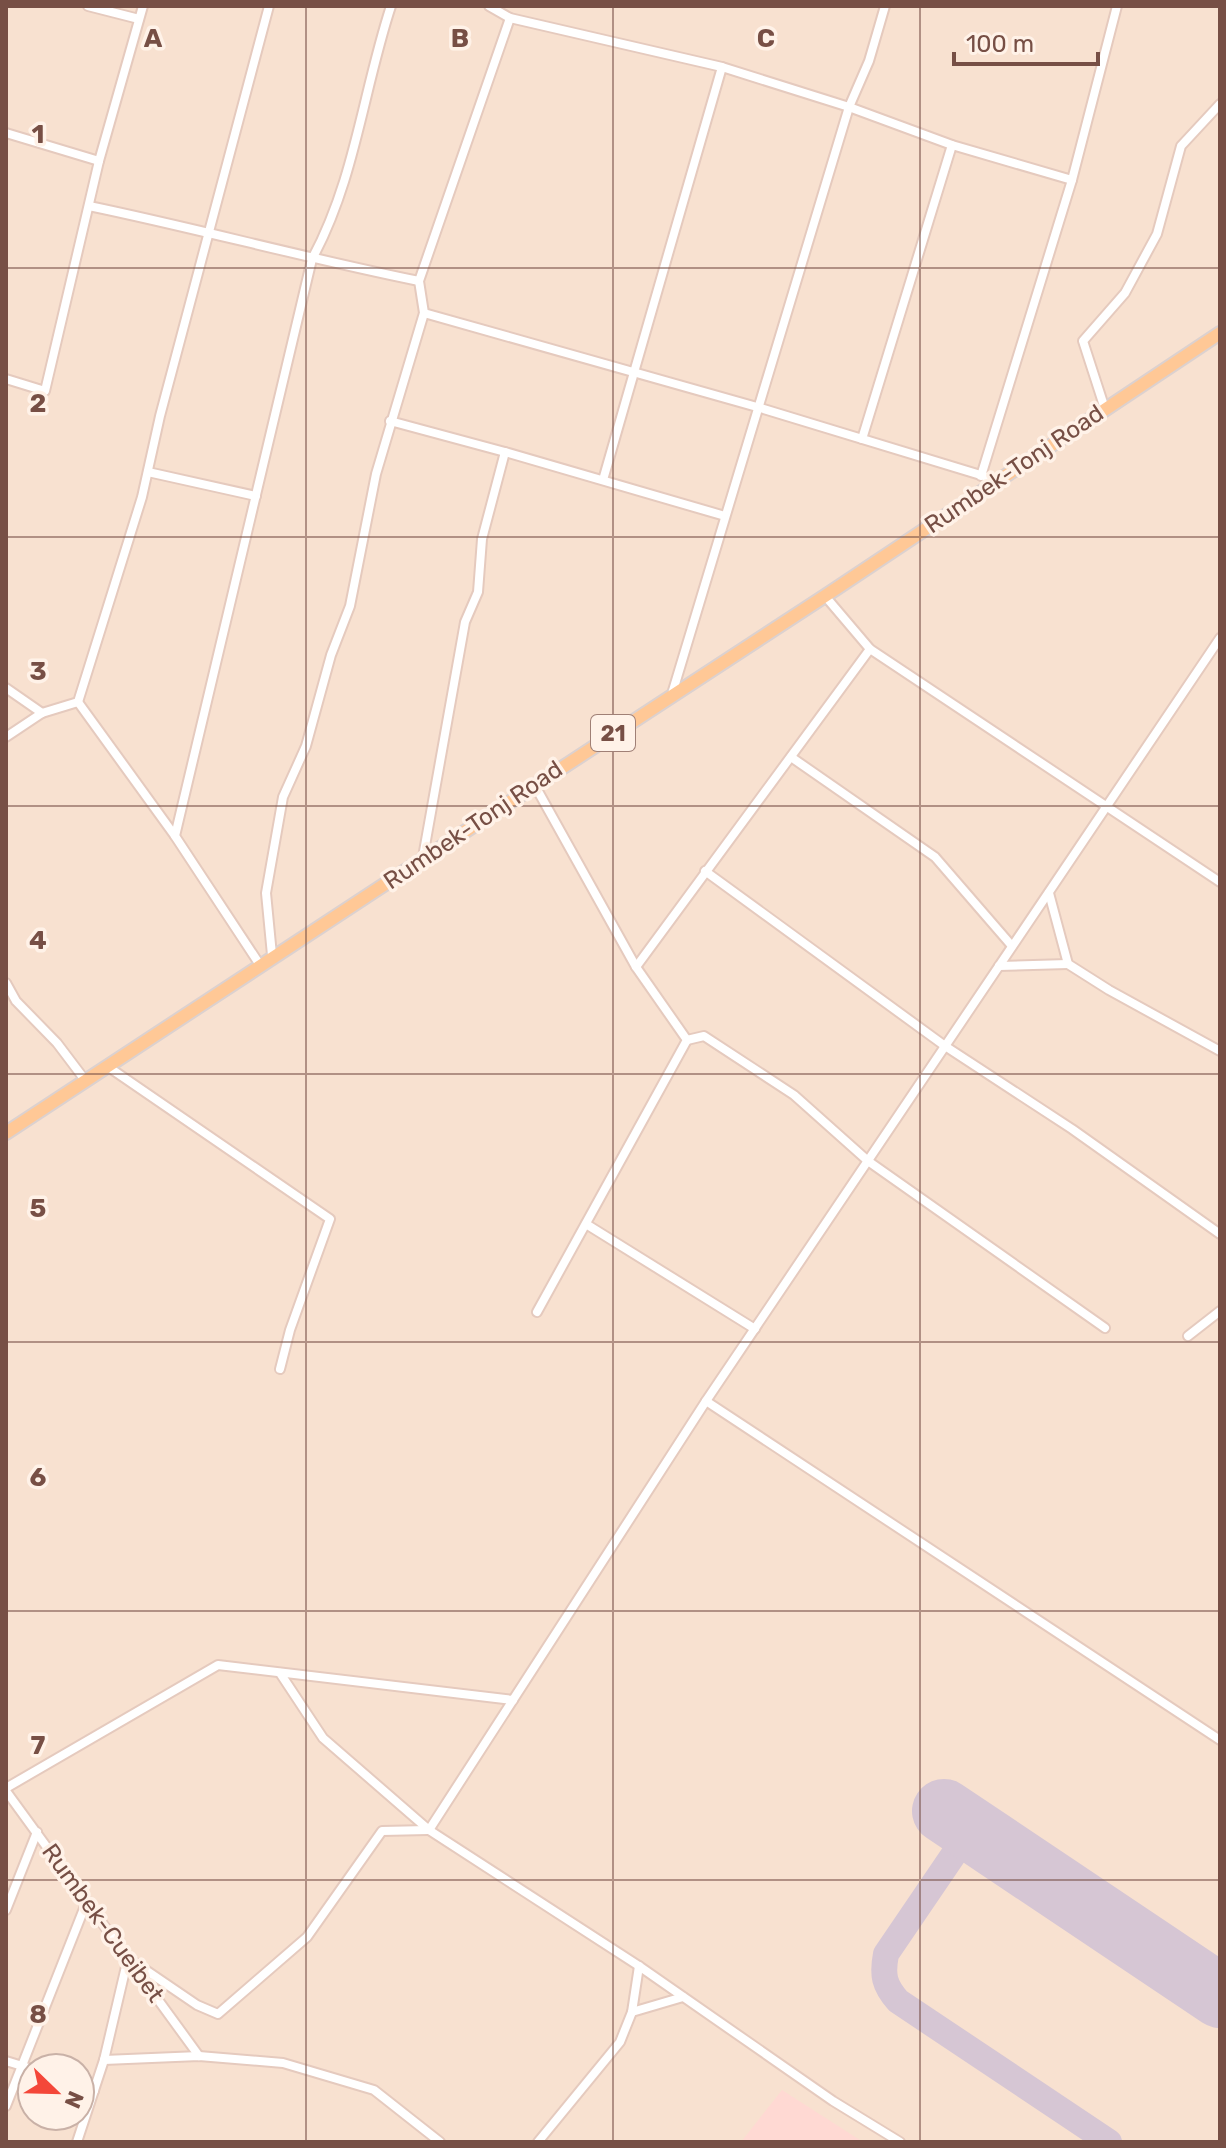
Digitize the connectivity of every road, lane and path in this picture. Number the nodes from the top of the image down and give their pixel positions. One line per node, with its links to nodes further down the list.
1 (88, 6): 9 (street)
2 (143, 6): 9 (street)
3 (269, 6): 18 (street)
4 (391, 6): 19 (street)
5 (489, 6): 8 (street)
6 (885, 6): 12 (street)
7 (1117, 6): 16 (street)
8 (510, 18): 10 (street); 20 (street)
9 (139, 19): 15 (street)
10 (722, 67): 12 (street); 23 (street)
11 (1220, 104): 26 (street)
12 (849, 107): 14 (street); 25 (street)
13 (6, 133): 15 (street)
14 (952, 145): 16 (street); 28 (street)
15 (99, 161): 17 (street)
16 (1072, 180): 31 (street)
17 (89, 206): 18 (street); 24 (street)
18 (209, 231): 19 (street); 30 (street)
19 (312, 259): 20 (street); 34 (street)
20 (419, 281): 21 (street)
21 (424, 313): 23 (street); 27 (street)
22 (1220, 333): 26 (main road, Rumbek-Tonj Road / 21)
23 (634, 372): 25 (street); 32 (street)
24 (6, 379)
25 (757, 407): 28 (street); 35 (street)
26 (1105, 409): 33 (main road, Rumbek-Tonj Road / 21)
27 (390, 421): 29 (street); 53 (street)
28 (862, 439): 31 (street)
29 (505, 452): 32 (street); 48 (street)
30 (148, 472): 34 (street); 41 (street)
31 (981, 476): 33 (street)
32 (603, 480): 35 (street)
33 (997, 480): 36 (main road, Rumbek-Tonj Road / 21)
34 (256, 496): 47 (street)
35 (725, 516): 40 (street)
36 (825, 596): 38 (street); 40 (main road, Rumbek-Tonj Road / 21)
37 (1220, 638): 46 (street)
38 (870, 649): 44 (street); 46 (street)
39 (6, 688): 42 (street)
40 (672, 694): 45 (main road, Rumbek-Tonj Road / 21)
41 (78, 702): 42 (street); 47 (street)
42 (42, 713): 43 (street)
43 (6, 737)
44 (791, 757): 49 (street); 52 (street)
45 (534, 784): 48 (main road, Rumbek-Tonj Road / 21); 57 (street)
46 (1108, 805): 50 (street); 51 (street)
47 (175, 836): 55 (street)
48 (423, 857): 53 (main road, Rumbek-Tonj Road / 21)
49 (705, 871): 57 (street); 60 (street)
50 (1220, 882)
51 (1049, 893): 52 (street); 54 (street)
52 (1012, 946): 56 (street)
53 (272, 955): 55 (main road, Rumbek-Tonj Road / 21)
54 (1068, 964): 56 (street); 61 (street)
55 (260, 965): 62 (main road, Rumbek-Tonj Road / 21)
56 (999, 966): 60 (street)
57 (636, 967): 59 (street)
58 (6, 983): 63 (street)
59 (687, 1040): 65 (street); 66 (street)
60 (945, 1046): 65 (street); 67 (street)
61 (1220, 1051)
62 (107, 1066): 63 (main road, Rumbek-Tonj Road / 21); 73 (street)
63 (85, 1080): 64 (main road, Rumbek-Tonj Road / 21)
64 (6, 1133)
65 (868, 1161): 70 (street); 71 (street)
66 (586, 1224): 69 (street); 71 (street)
67 (1220, 1234)
68 (1220, 1311): 72 (street)
69 (537, 1312)
70 (1105, 1328)
71 (755, 1329): 74 (street)
72 (1188, 1336)
73 (280, 1369)
74 (706, 1401): 76 (street); 77 (street)
75 (280, 1673): 76 (street); 78 (street); 79 (street)
76 (513, 1700): 79 (street)
77 (1220, 1740)
78 (6, 1790): 80 (street, Rumbek-Cueibet)
79 (429, 1830): 83 (street); 84 (street)
80 (37, 1832): 81 (street, Rumbek-Cueibet); 82 (street)
81 (87, 1901): 83 (street, Rumbek-Cueibet); 87 (street)
82 (6, 1910)
83 (128, 1958): 88 (street, Rumbek-Cueibet); 89 (street)
84 (639, 1966): 85 (street); 86 (street)
85 (683, 1997): 86 (street); 95 (street)
86 (632, 2012): 94 (street)
87 (28, 2052)
88 (199, 2056): 89 (street); 93 (street)
89 (104, 2060): 91 (street)
90 (16, 2081): 92 (street)
91 (96, 2085)
92 (6, 2106)
93 (440, 2142)
94 (538, 2142)
95 (900, 2142)

